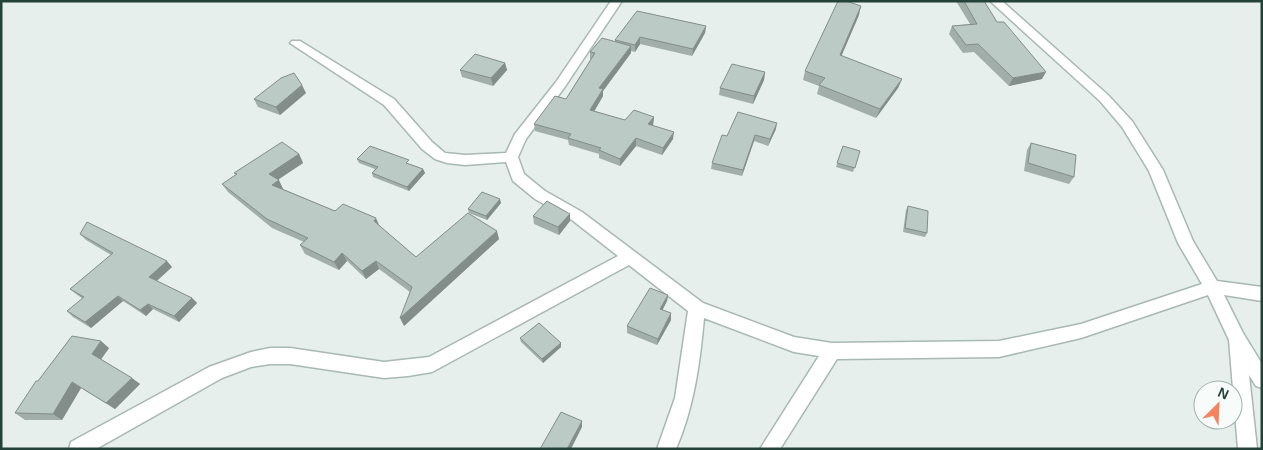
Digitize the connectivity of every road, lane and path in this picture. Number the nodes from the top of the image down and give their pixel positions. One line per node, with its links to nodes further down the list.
1 (617, 1): 4 (street)
2 (995, 1): 6 (street)
3 (296, 43): 4 (street)
4 (510, 157): 5 (street)
5 (630, 257): 8 (street); 12 (street)
6 (1212, 287): 7 (street); 9 (street); 10 (street)
7 (1262, 294)
8 (697, 308): 10 (street); 13 (street)
9 (1237, 338): 11 (street); 15 (street)
10 (832, 351): 14 (street)
11 (1262, 380)
12 (78, 449)
13 (666, 449)
14 (769, 449)
15 (1248, 449)

